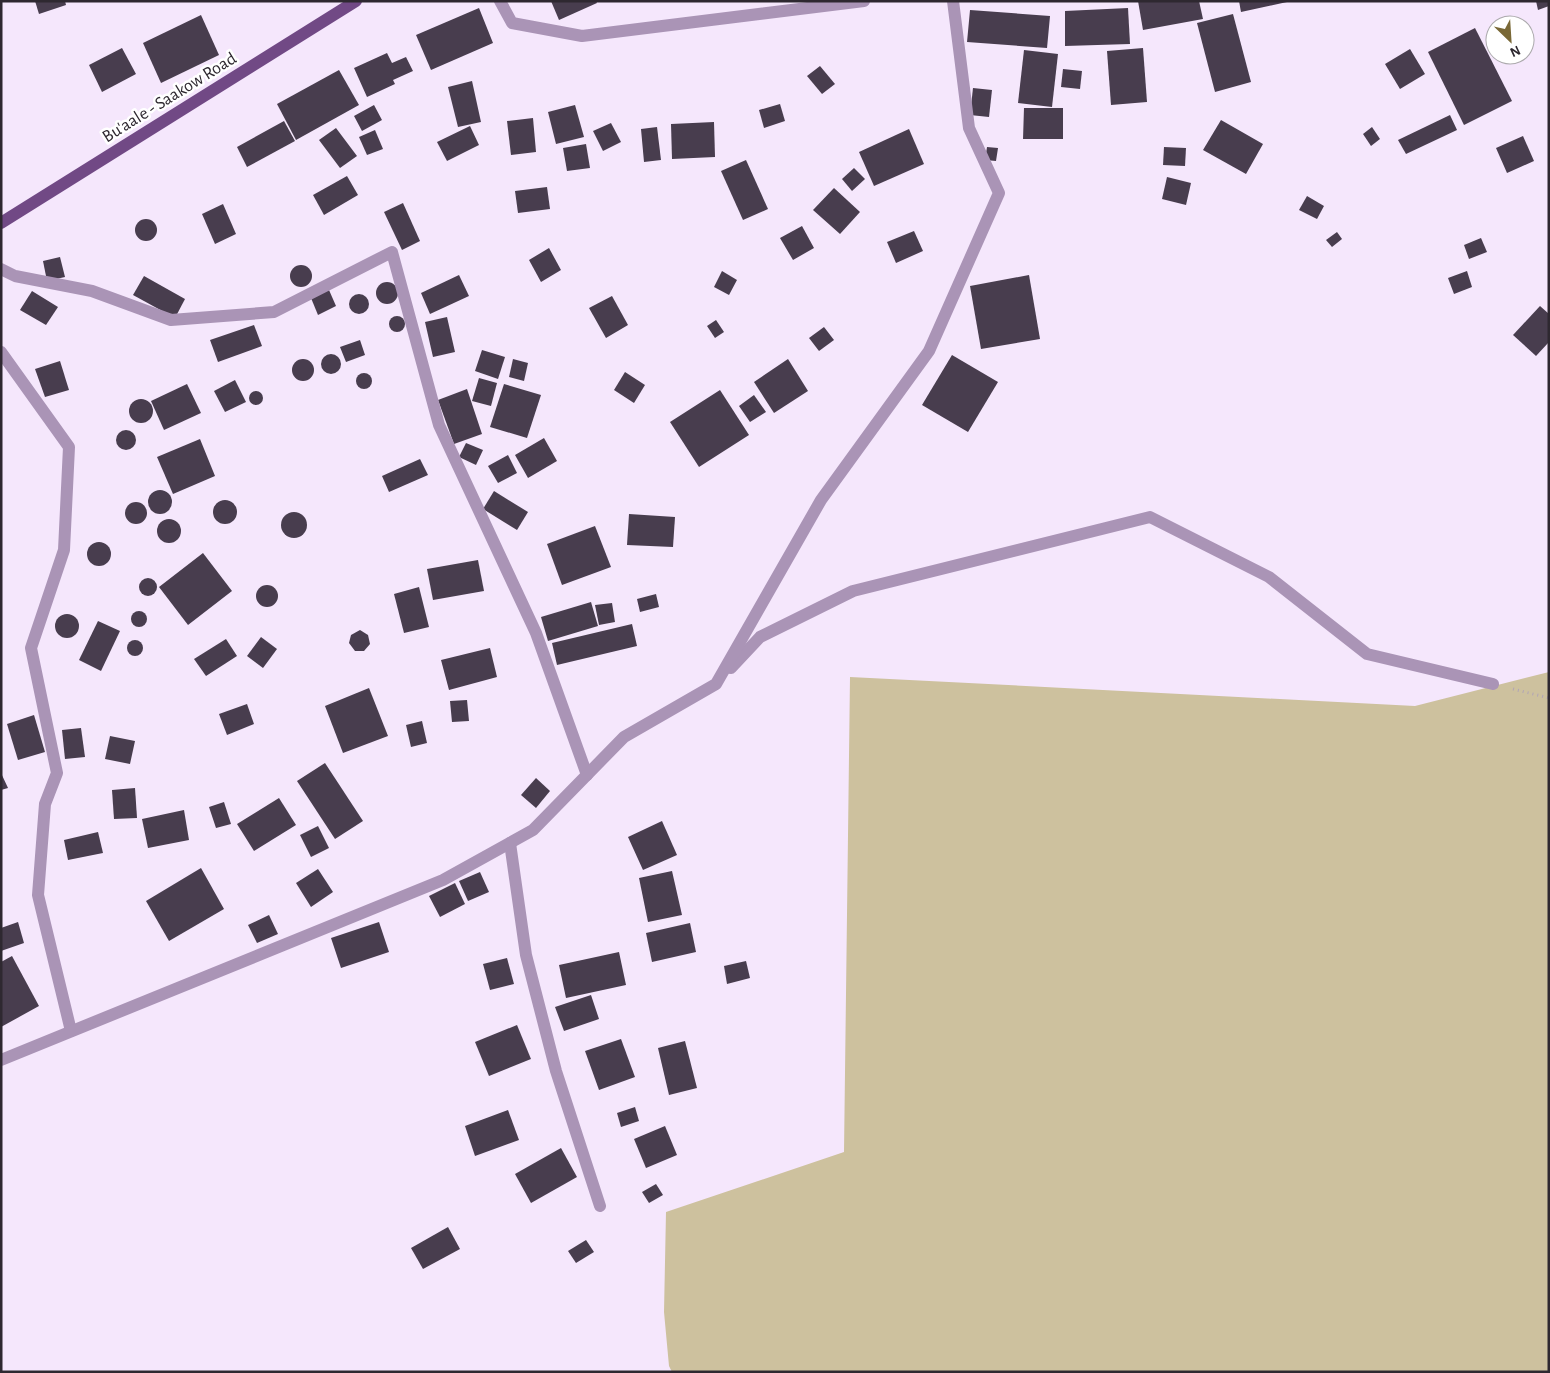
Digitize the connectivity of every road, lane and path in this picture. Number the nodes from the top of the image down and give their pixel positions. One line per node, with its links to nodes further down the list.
1 (356, 1): 5 (main road, Bu'aale - Saakow Road)
2 (500, 1): 3 (street)
3 (864, 1)
4 (952, 1): 8 (street)
5 (1, 223)
6 (1, 269): 11 (street)
7 (1, 352): 13 (street)
8 (716, 684): 9 (street); 11 (street)
9 (1493, 684): 10 (path)
10 (1549, 698)
11 (587, 775): 12 (street)
12 (510, 843): 13 (street); 15 (street)
13 (71, 1031): 14 (street)
14 (1, 1060)
15 (600, 1206)

